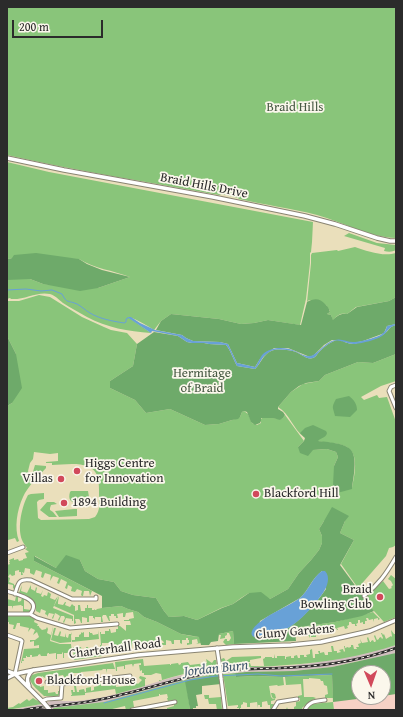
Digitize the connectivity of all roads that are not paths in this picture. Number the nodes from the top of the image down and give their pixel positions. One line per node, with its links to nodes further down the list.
1 (7, 158): 2 (street, Braid Hills Drive)
2 (396, 241)
3 (396, 384): 4 (street)
4 (396, 408)
5 (23, 547): 6 (street)
6 (7, 553)
7 (396, 557): 10 (street)
8 (7, 591): 9 (street)
9 (15, 594): 11 (street); 13 (street)
10 (364, 596)
11 (96, 597)
12 (7, 614): 13 (street)
13 (30, 614): 15 (street)
14 (396, 620): 17 (street, Cluny Gardens)
15 (117, 624)
16 (7, 635): 20 (street)
17 (217, 648): 18 (street, Charterhall Road); 33 (street, bridge)
18 (34, 670): 20 (street, Charterhall Road); 25 (street)
19 (7, 671): 20 (street)
20 (15, 674): 22 (street, Charterhall Road); 25 (street)
21 (130, 676): 24 (street)
22 (7, 678)
23 (47, 682): 24 (street)
24 (62, 684): 28 (street)
25 (29, 687): 28 (street)
26 (297, 699): 34 (street)
27 (325, 700): 35 (street)
28 (43, 702): 31 (street, bridge)
29 (175, 702): 30 (street)
30 (152, 708): 32 (street)
31 (50, 710)
32 (132, 710)
33 (225, 710)
34 (273, 710)
35 (305, 710)

